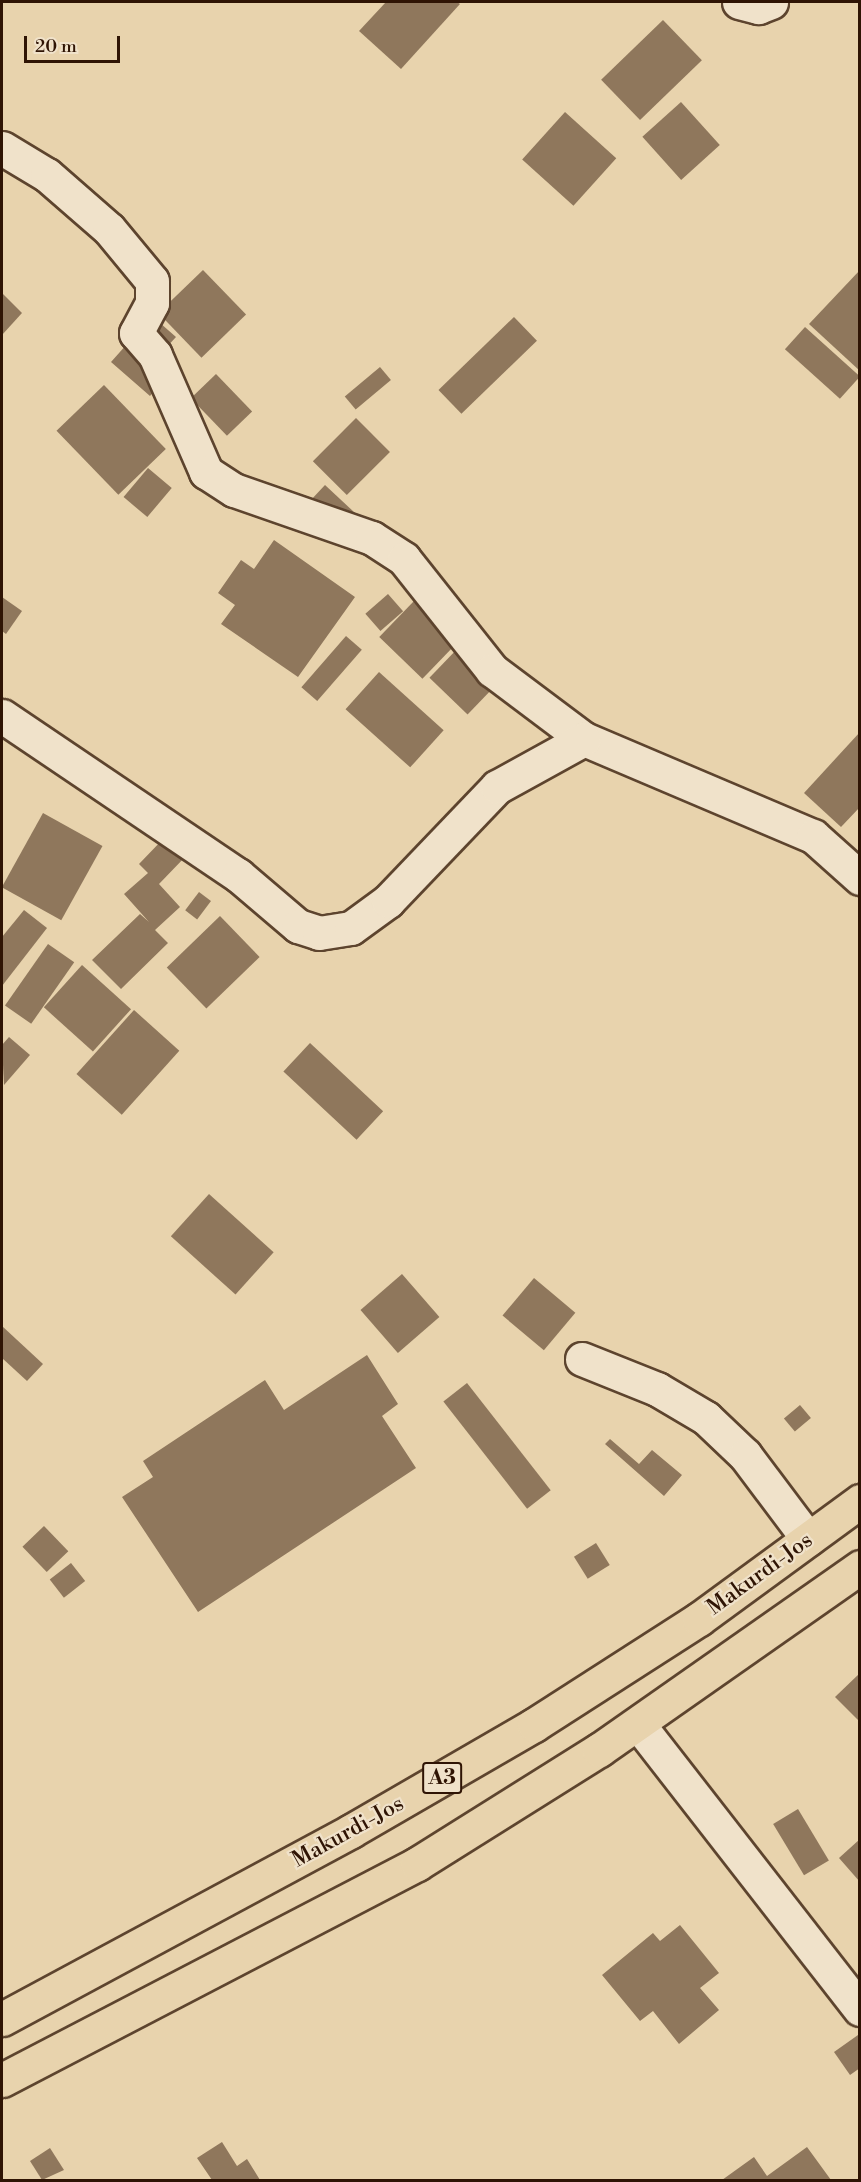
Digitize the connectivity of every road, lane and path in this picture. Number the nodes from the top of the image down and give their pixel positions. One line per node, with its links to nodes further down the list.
1 (739, 2): 2 (street)
2 (771, 2)
3 (2, 148): 5 (street)
4 (2, 716): 5 (street)
5 (584, 739): 6 (street)
6 (860, 878)
7 (582, 1359): 9 (street)
8 (860, 1501): 9 (highway, Makurdi-Jos / A3)
9 (808, 1539): 13 (highway, Makurdi-Jos / A3)
10 (860, 1567): 11 (highway, A3)
11 (638, 1724): 12 (street); 14 (highway, A3)
12 (860, 2009)
13 (2, 2019)
14 (2, 2080)

